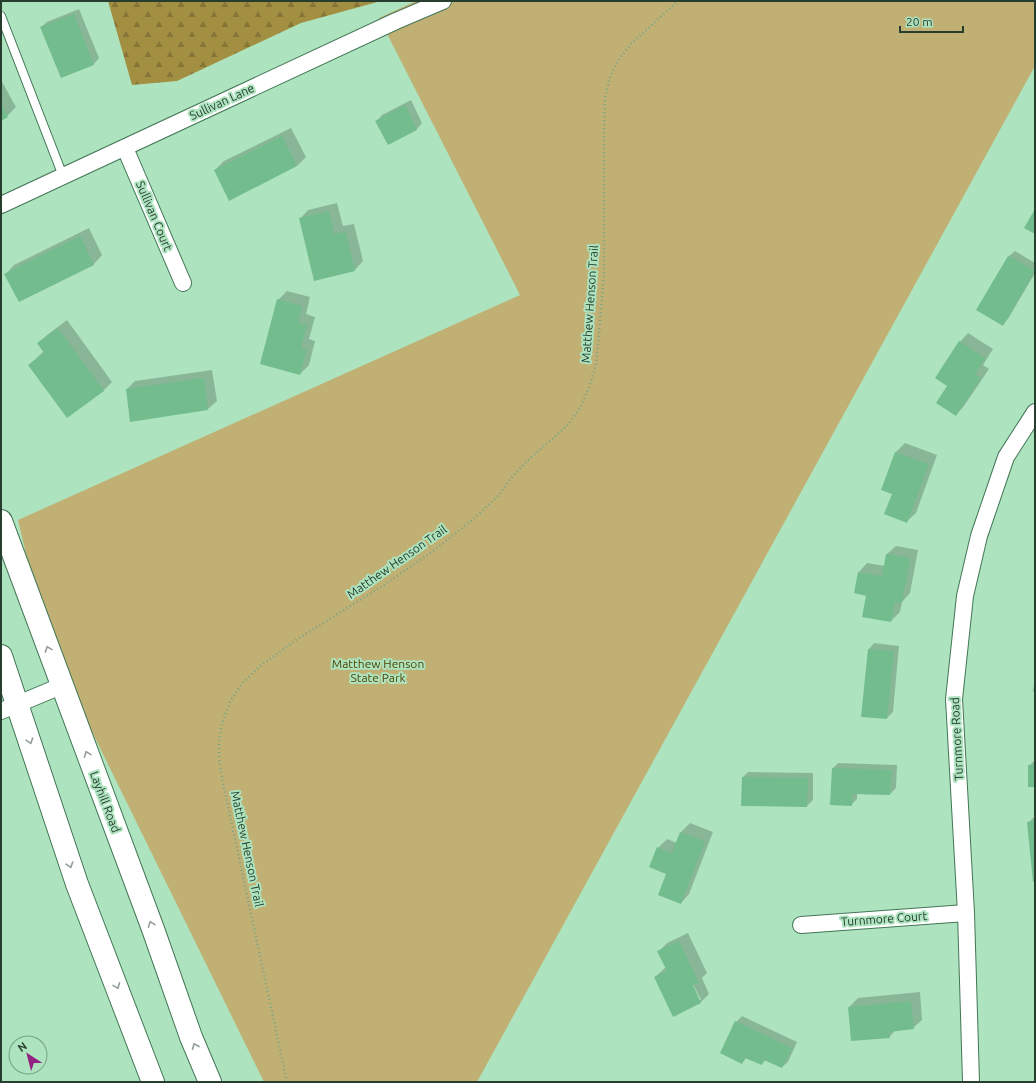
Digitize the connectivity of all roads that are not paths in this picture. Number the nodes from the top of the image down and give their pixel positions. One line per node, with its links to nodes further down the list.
1 (443, 1): 3 (street, Sullivan Lane)
2 (1, 16): 4 (lane)
3 (125, 148): 4 (street, Sullivan Lane); 6 (street, Sullivan Court)
4 (63, 176): 5 (street, Sullivan Lane)
5 (1, 205)
6 (183, 283)
7 (1035, 412): 12 (street, Turnmore Road)
8 (1, 521): 10 (main road, Layhill Road, one-way to 8)
9 (1, 656): 11 (main road)
10 (61, 686): 11 (street); 15 (main road, Layhill Road, one-way to 10)
11 (9, 708): 14 (main road, one-way to 14)
12 (966, 913): 13 (street, Turnmore Court); 16 (street, Turnmore Road)
13 (801, 925)
14 (153, 1082)
15 (210, 1082)
16 (971, 1082)

